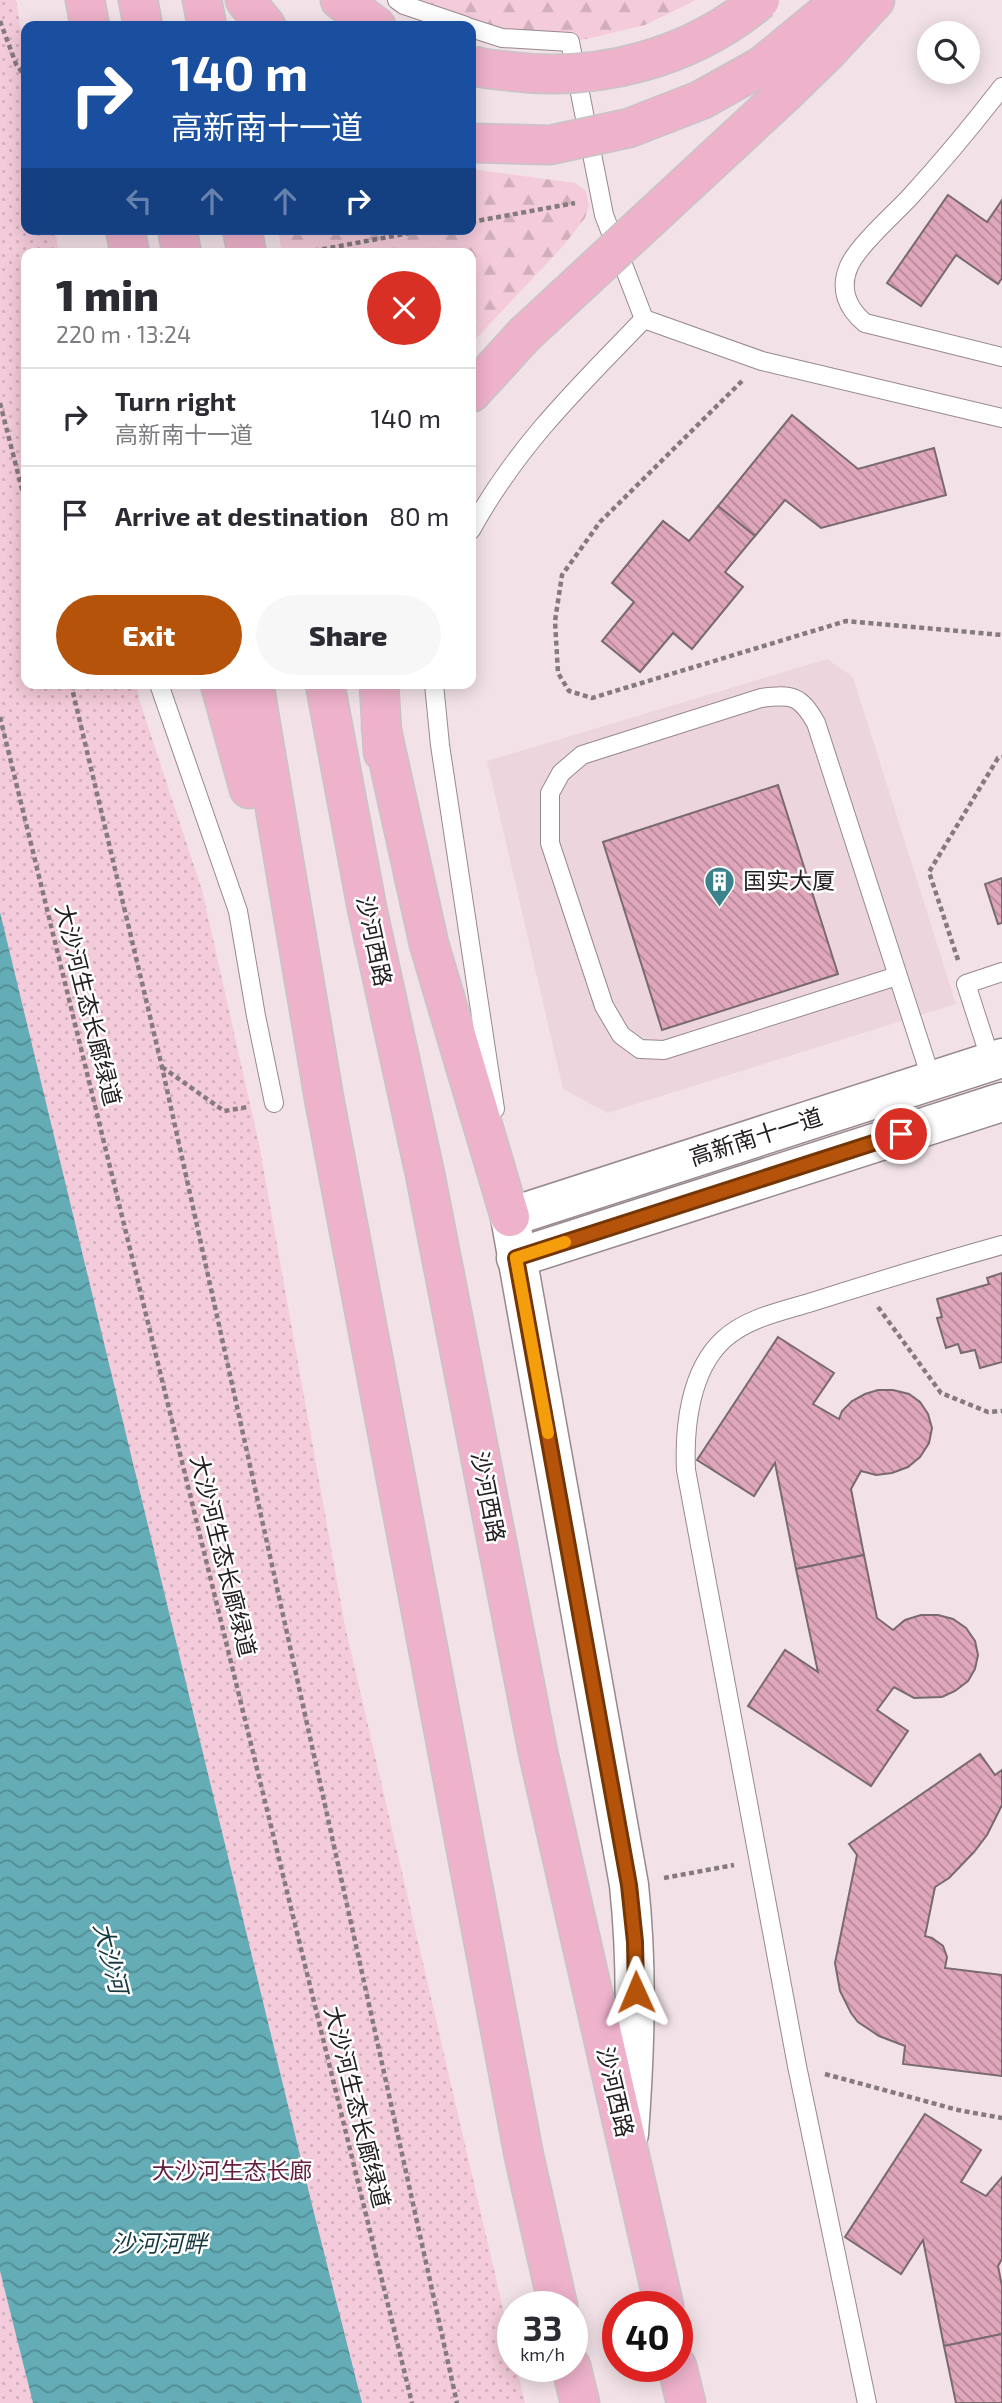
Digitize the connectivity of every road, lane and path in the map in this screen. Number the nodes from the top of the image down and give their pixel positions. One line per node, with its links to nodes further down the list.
1 (85, 0): 11 (main road)
2 (138, 0): 12 (main road)
3 (202, 0): 13 (main road)
4 (244, 0): 14 (main road)
5 (340, 0): 15 (main road)
6 (397, 0): 16 (lane)
7 (760, 0): 18 (main road, bridge)
8 (842, 0): 20 (main road)
9 (875, 0): 20 (main road)
10 (0, 21): 19 (path)
11 (89, 21)
12 (142, 21)
13 (206, 21)
14 (262, 21)
15 (369, 21)
16 (451, 21)
17 (476, 30): 23 (lane)
18 (476, 66)
19 (21, 71)
20 (773, 79): 22 (main road, bridge); 30 (main road, bridge)
21 (1002, 87): 28 (lane)
22 (476, 142)
23 (600, 198): 24 (path); 27 (lane)
24 (476, 221)
25 (399, 235): 26 (path)
26 (329, 248)
27 (644, 319): 29 (lane); 34 (lane)
28 (1002, 356)
29 (762, 361): 32 (lane); 35 (path)
30 (476, 388)
31 (0, 403): 33 (path)
32 (1002, 418)
33 (21, 485)
34 (476, 522)
35 (1002, 635)
36 (72, 689): 51 (path)
37 (161, 689): 54 (lane)
38 (221, 689): 46 (main road)
39 (255, 689): 46 (main road)
40 (326, 689): 55 (main road, 沙河西路)
41 (379, 689): 44 (main road)
42 (434, 689): 56 (lane)
43 (0, 717): 70 (path, 大沙河生态长廊绿道)
44 (381, 727): 55 (main road); 56 (main road)
45 (1002, 757): 49 (path)
46 (300, 966): 66 (main road)
47 (1002, 972): 49 (lane)
48 (897, 976): 48 (lane); 52 (lane)
49 (966, 984): 50 (lane)
50 (997, 1059): 52 (street, 高新南十一道)
51 (162, 1067): 54 (path); 71 (path)
52 (932, 1081): 56 (street, 高新南十一道)
53 (1002, 1102): 58 (street, 高新南十一道)
54 (274, 1103)
55 (425, 1174): 65 (main road, 沙河西路)
56 (510, 1217): 58 (street)
57 (1002, 1245): 59 (lane)
58 (516, 1258): 62 (street)
59 (856, 1288): 60 (path); 61 (lane)
60 (1002, 1411)
61 (759, 1861): 62 (path); 63 (lane)
62 (629, 1885): 65 (street)
63 (797, 2066): 64 (path); 74 (lane)
64 (1002, 2118)
65 (628, 2150): 67 (main road, 沙河西路)
66 (555, 2291)
67 (661, 2291)
68 (575, 2382): 72 (main road)
69 (681, 2382): 73 (main road)
70 (412, 2403)
71 (457, 2403)
72 (580, 2403)
73 (686, 2403)
74 (867, 2403)

